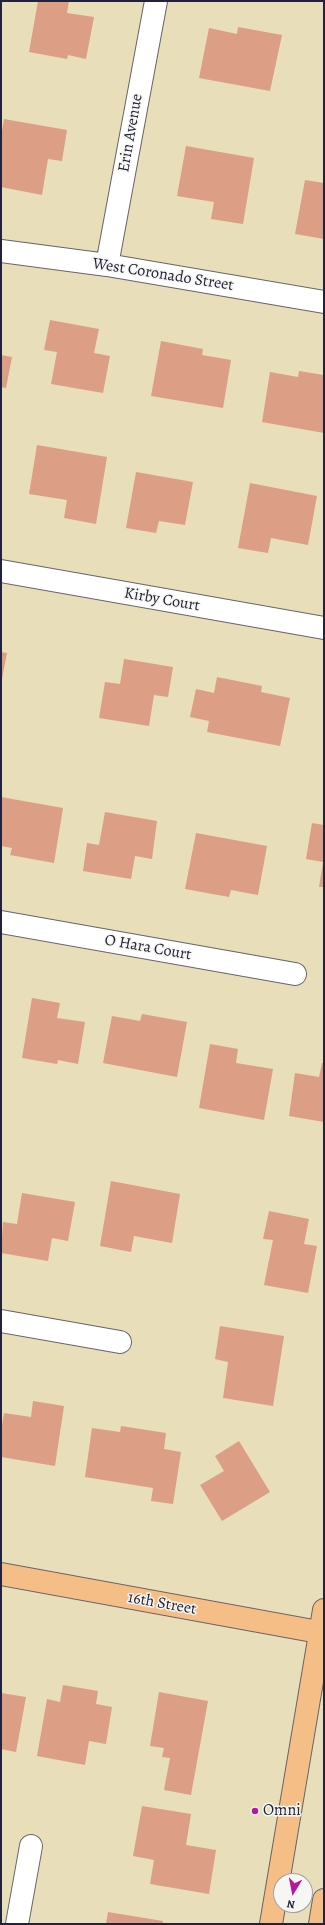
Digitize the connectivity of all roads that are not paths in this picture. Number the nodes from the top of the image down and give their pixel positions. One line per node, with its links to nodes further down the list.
1 (156, 1): 3 (street, Erin Avenue)
2 (1, 251): 3 (street, West Coronado Street)
3 (107, 265): 4 (street, West Coronado Street)
4 (324, 302)
5 (1, 571): 6 (street, Kirby Court)
6 (324, 628)
7 (1, 922): 8 (street, O Hara Court)
8 (295, 974)
9 (1, 1321): 10 (street)
10 (120, 1342)
11 (1, 1574): 13 (main road, 16th Street)
12 (324, 1610): 13 (main road)
13 (322, 1632): 17 (main road)
14 (31, 1846): 16 (street)
15 (324, 1900): 18 (main road)
16 (18, 1924)
17 (271, 1924)
18 (320, 1924)

